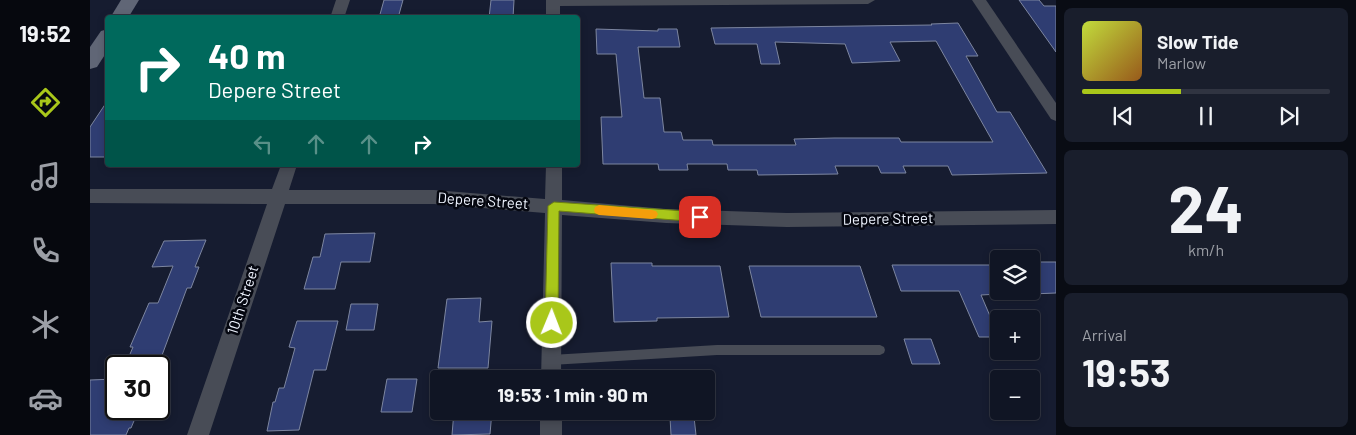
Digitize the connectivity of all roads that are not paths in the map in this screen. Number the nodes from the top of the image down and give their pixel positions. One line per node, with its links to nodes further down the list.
1 (130, 0): 6 (main road)
2 (343, 0): 7 (street)
3 (868, 0): 5 (street)
4 (979, 0): 11 (street)
5 (553, 1): 8 (street)
6 (121, 15)
7 (339, 15)
8 (553, 15)
9 (105, 40): 10 (main road)
10 (90, 62)
11 (1056, 115)
12 (288, 167): 15 (street, 10th Street)
13 (554, 167): 16 (street)
14 (90, 196): 15 (street, Depere Street)
15 (278, 196): 16 (street, Depere Street); 22 (street, 10th Street)
16 (554, 206): 17 (street, Depere Street); 19 (street)
17 (1056, 217)
18 (880, 350): 19 (lane)
19 (551, 360): 20 (street)
20 (551, 370)
21 (551, 420): 23 (street)
22 (198, 435)
23 (551, 435)

